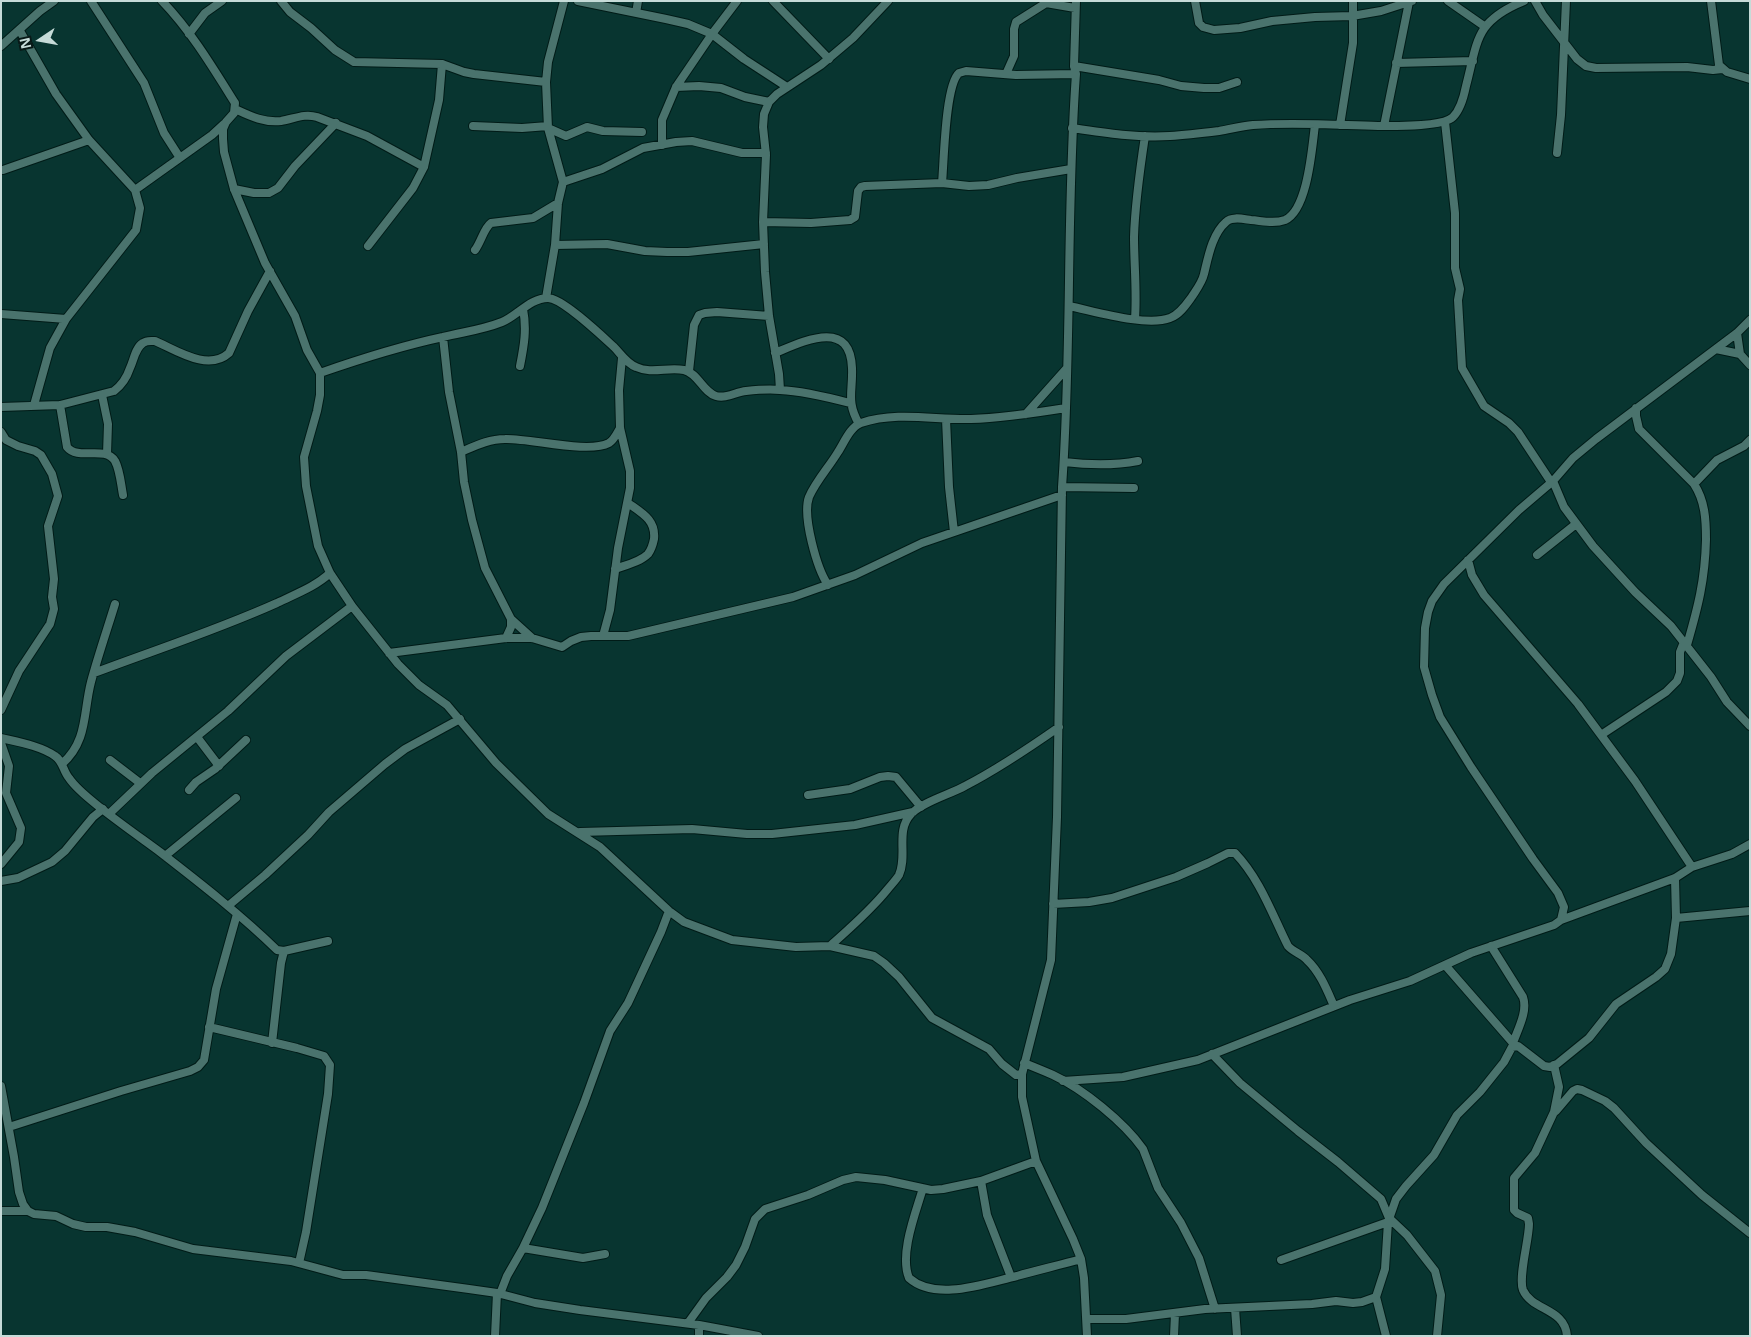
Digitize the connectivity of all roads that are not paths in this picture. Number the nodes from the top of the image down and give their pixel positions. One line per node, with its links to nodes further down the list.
1 (54, 1): 24 (street)
2 (91, 1): 59 (street)
3 (162, 1): 25 (street)
4 (222, 1): 25 (street)
5 (281, 1): 32 (street)
6 (564, 1): 38 (street)
7 (578, 1): 21 (street)
8 (638, 1): 21 (street)
9 (737, 1): 26 (street)
10 (773, 1): 29 (street)
11 (888, 1): 29 (street)
12 (1195, 1): 22 (street)
13 (1353, 1): 22 (street)
14 (1448, 1): 23 (street)
15 (1524, 1): 23 (street)
16 (1535, 1): 27 (street)
17 (1566, 1): 27 (street)
18 (1711, 1): 34 (street)
19 (1411, 2): 22 (street); 31 (street)
20 (1075, 4): 33 (street); 35 (street)
21 (636, 13): 26 (street)
22 (1352, 16): 48 (street)
23 (1484, 26): 30 (street)
24 (20, 31): 28 (street); 55 (street)
25 (189, 34): 43 (street)
26 (712, 34): 40 (street); 41 (street)
27 (1565, 42): 34 (street); 58 (street)
28 (1, 46)
29 (829, 59): 41 (street)
30 (1473, 60): 31 (street); 45 (street)
31 (1396, 63): 50 (street)
32 (442, 64): 38 (street); 60 (street)
33 (1074, 66): 36 (street); 39 (street)
34 (1722, 69): 37 (street)
35 (1006, 74): 36 (street); 64 (street)
36 (1076, 74): 52 (street)
37 (1750, 80)
38 (546, 82): 51 (street)
39 (1237, 82)
40 (676, 88): 42 (street); 56 (street)
41 (786, 88): 42 (street)
42 (769, 102): 57 (street)
43 (235, 109): 44 (street); 46 (street)
44 (226, 122): 59 (street); 65 (street)
45 (1445, 122): 50 (street); 111 (street)
46 (336, 123): 60 (street); 65 (street)
47 (1315, 124): 48 (street); 54 (street); 80 (street)
48 (1340, 125): 50 (street)
49 (474, 126): 51 (street)
50 (1384, 126)
51 (548, 127): 53 (street); 63 (street)
52 (1072, 128): 54 (street); 61 (street)
53 (642, 132)
54 (1145, 136): 80 (street)
55 (89, 140): 62 (street); 66 (street)
56 (662, 145): 57 (street); 63 (street)
57 (766, 153): 68 (street)
58 (1557, 153)
59 (180, 158): 66 (street)
60 (424, 167): 71 (street)
61 (1071, 169): 64 (street); 75 (street)
62 (4, 170)
63 (562, 182): 67 (street)
64 (942, 183): 68 (street)
65 (234, 189): 73 (street)
66 (135, 190): 79 (street)
67 (558, 203): 69 (street); 72 (street)
68 (763, 222): 70 (street)
69 (555, 244): 70 (street); 74 (street)
70 (764, 244): 78 (street)
71 (368, 246)
72 (475, 250)
73 (270, 271): 92 (street); 94 (street)
74 (546, 298): 76 (street); 87 (street)
75 (1069, 306): 80 (street); 90 (street)
76 (523, 309): 83 (street); 89 (street)
77 (1, 314): 79 (street)
78 (769, 316): 85 (street); 91 (street)
79 (66, 319): 96 (street)
80 (1135, 319)
81 (1750, 320): 82 (street)
82 (1737, 334): 84 (street); 86 (street)
83 (443, 337): 92 (street); 107 (street)
84 (1716, 349): 86 (street); 100 (street)
85 (775, 353): 93 (street); 95 (street)
86 (1740, 354): 88 (street)
87 (622, 358): 91 (street); 104 (street)
88 (1750, 365)
89 (520, 366)
90 (1067, 368): 99 (street); 101 (street)
91 (689, 371): 93 (street)
92 (320, 374): 122 (street)
93 (780, 390): 95 (street)
94 (102, 395): 97 (street); 108 (street)
95 (850, 403): 103 (street)
96 (34, 405): 97 (street); 98 (street)
97 (60, 405): 108 (street)
98 (1, 407)
99 (1066, 408): 101 (street); 110 (street)
100 (1636, 408): 111 (street); 112 (street)
101 (1026, 414): 102 (street)
102 (946, 419): 103 (street); 118 (street)
103 (859, 424): 123 (street)
104 (620, 428): 107 (street); 116 (street)
105 (1, 432): 133 (street)
106 (1750, 440): 112 (street)
107 (461, 452): 126 (street)
108 (106, 454): 115 (street)
109 (1138, 461): 110 (street)
110 (1064, 462): 114 (street)
111 (1552, 482): 117 (street); 120 (street)
112 (1694, 484): 130 (street)
113 (1134, 488): 114 (street)
114 (1062, 491): 118 (street); 136 (street)
115 (123, 495)
116 (628, 503): 121 (street); 121 (street)
117 (1576, 524): 119 (street); 130 (street)
118 (954, 532): 123 (street)
119 (1537, 555)
120 (1468, 560): 137 (street); 166 (street)
121 (615, 569): 127 (street)
122 (330, 573): 125 (street); 132 (street)
123 (828, 585): 127 (street)
124 (115, 604): 132 (street)
125 (352, 606): 131 (street); 138 (street)
126 (511, 619): 128 (street); 129 (street)
127 (603, 636): 129 (street)
128 (506, 638): 129 (street); 131 (street)
129 (532, 638)
130 (1686, 644): 135 (street); 137 (street)
131 (389, 652): 134 (street)
132 (94, 673): 143 (street)
133 (1, 710)
134 (460, 719): 153 (street); 161 (street)
135 (1750, 726)
136 (1059, 727): 150 (street); 160 (street)
137 (1601, 735): 157 (street)
138 (197, 737): 144 (street); 145 (street)
139 (1, 738): 143 (street)
140 (246, 740): 144 (street)
141 (1, 744): 147 (street)
142 (110, 760): 145 (street)
143 (62, 764): 151 (street)
144 (219, 766): 146 (street)
145 (140, 783): 151 (street)
146 (189, 790)
147 (4, 794): 156 (street)
148 (808, 795): 150 (street)
149 (236, 798): 155 (street)
150 (921, 807): 152 (street)
151 (106, 812): 155 (street); 159 (street)
152 (913, 812): 153 (street); 168 (street)
153 (580, 832): 162 (street)
154 (1750, 844): 157 (street)
155 (166, 856): 161 (street)
156 (1, 864)
157 (1692, 867): 158 (street)
158 (1675, 878): 165 (street); 166 (street)
159 (1, 881)
160 (1053, 904): 172 (street); 177 (street)
161 (228, 906): 164 (street)
162 (669, 911): 168 (street); 191 (street)
163 (1750, 911): 165 (street)
164 (237, 914): 170 (street); 173 (street)
165 (1676, 918): 178 (street)
166 (1561, 920): 169 (street)
167 (328, 941): 170 (street)
168 (830, 946): 179 (street)
169 (1491, 946): 171 (street); 175 (street)
170 (284, 951): 174 (street)
171 (1445, 965): 172 (street); 175 (street)
172 (1334, 1006): 176 (street)
173 (209, 1027): 174 (street); 183 (street)
174 (272, 1043): 195 (street)
175 (1514, 1044): 178 (street); 189 (street)
176 (1212, 1054): 180 (street); 189 (street)
177 (1024, 1063): 179 (street); 180 (street)
178 (1554, 1065): 182 (street)
179 (1022, 1074): 184 (street)
180 (1063, 1081): 200 (street)
181 (1, 1086): 183 (street)
182 (1554, 1112): 190 (street); 213 (street)
183 (9, 1127): 188 (street)
184 (1036, 1161): 185 (street); 193 (street)
185 (981, 1181): 186 (street); 196 (street)
186 (923, 1188): 196 (street); 203 (street)
187 (1, 1211): 188 (street)
188 (28, 1211): 195 (street)
189 (1389, 1220): 194 (street); 198 (street); 212 (street)
190 (1750, 1233)
191 (523, 1248): 192 (street); 197 (street)
192 (605, 1254)
193 (1081, 1260): 196 (street); 202 (street)
194 (1281, 1260)
195 (299, 1264): 197 (street)
196 (1011, 1277)
197 (498, 1293): 203 (street); 205 (street)
198 (1376, 1297): 199 (street); 211 (street)
199 (1235, 1308): 200 (street); 210 (street)
200 (1215, 1309): 201 (street)
201 (1175, 1314): 202 (street); 209 (street)
202 (1087, 1319): 208 (street)
203 (688, 1323): 204 (street)
204 (699, 1325): 206 (street); 207 (street)
205 (495, 1336)
206 (699, 1336)
207 (758, 1336)
208 (1087, 1336)
209 (1174, 1336)
210 (1237, 1336)
211 (1386, 1336)
212 (1437, 1336)
213 (1567, 1336)

